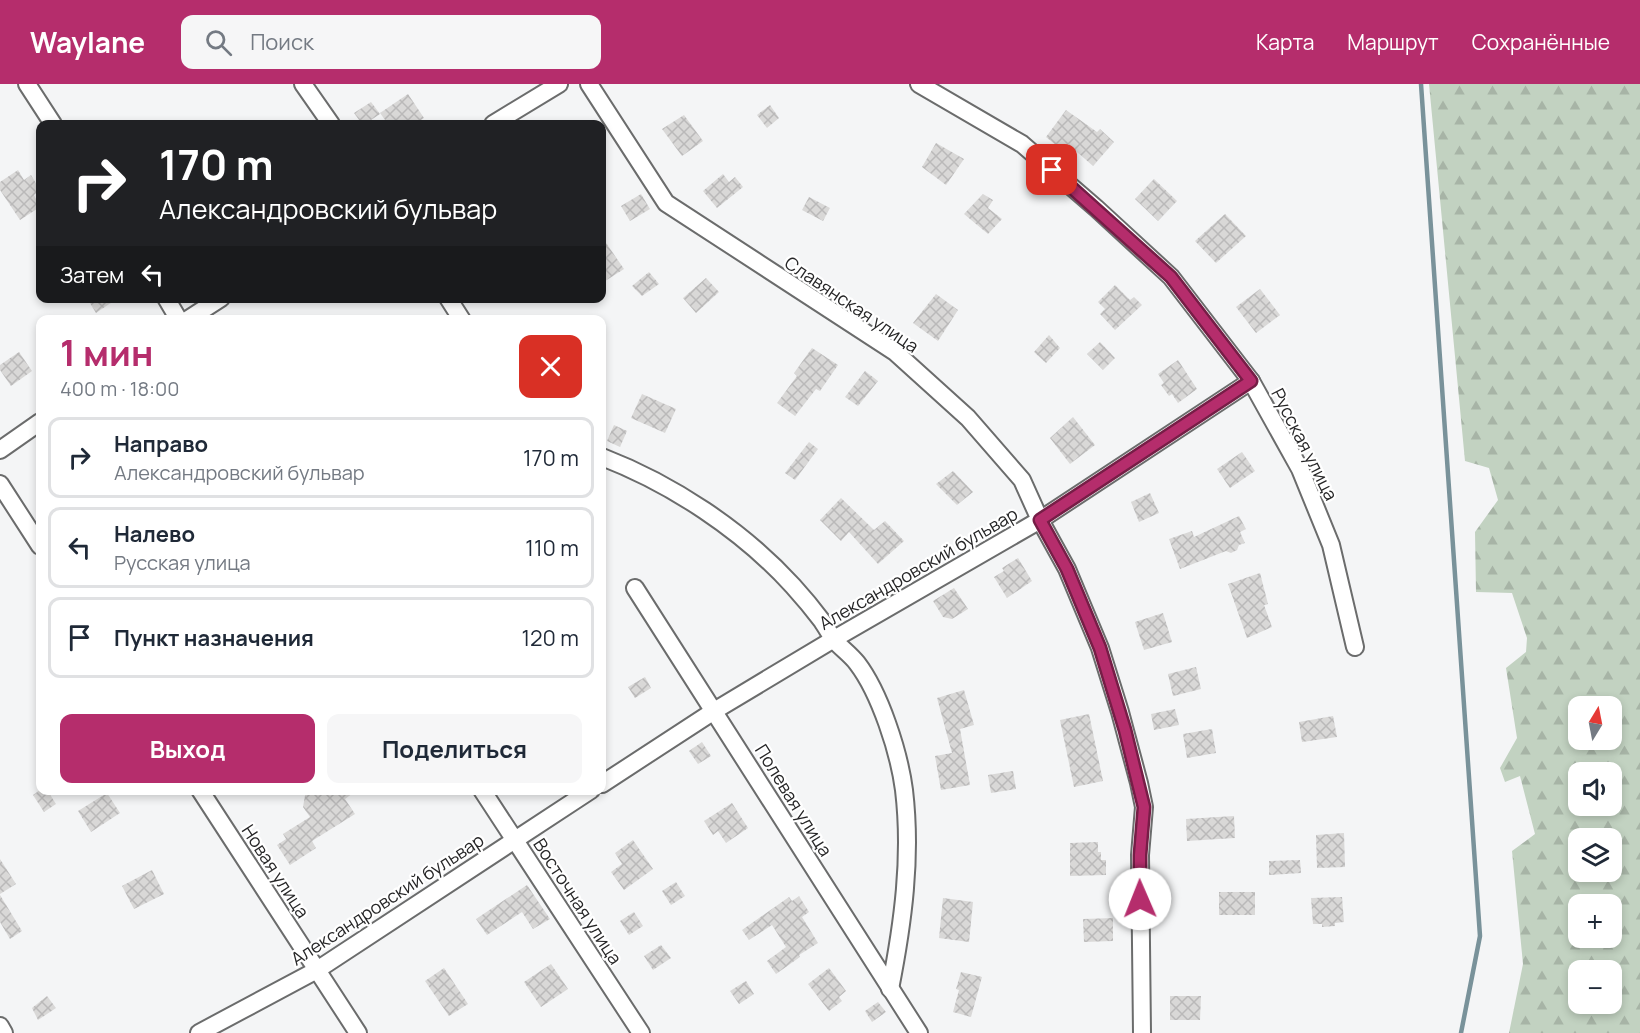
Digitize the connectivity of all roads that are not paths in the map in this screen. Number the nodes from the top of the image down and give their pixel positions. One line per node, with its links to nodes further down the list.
1 (27, 84): 6 (street)
2 (303, 84): 7 (street)
3 (559, 84): 8 (street)
4 (589, 84): 16 (street, Славянская улица)
5 (919, 84): 11 (street, Русская улица)
6 (50, 120)
7 (328, 120)
8 (500, 120)
9 (213, 303): 10 (street)
10 (195, 315)
11 (1251, 381): 16 (street, Александровский бульвар); 20 (street, Русская улица)
12 (36, 425): 13 (street)
13 (0, 450)
14 (606, 459): 19 (street)
15 (0, 484): 17 (street)
16 (1040, 520): 19 (street, Александровский бульвар); 35 (street, Славянская улица)
17 (36, 540)
18 (635, 588): 21 (street, Полевая улица)
19 (834, 639): 21 (street, Александровский бульвар); 28 (street)
20 (1355, 647)
21 (714, 711): 22 (street, Александровский бульвар); 28 (street, Полевая улица)
22 (606, 781)
23 (203, 795): 27 (street, Новая улица)
24 (485, 795): 26 (street, Восточная улица)
25 (583, 795): 26 (street, Александровский бульвар)
26 (514, 840): 27 (street, Александровский бульвар); 33 (street, Восточная улица)
27 (317, 970): 31 (street, Александровский бульвар); 32 (street, Новая улица)
28 (890, 989): 34 (street, Полевая улица)
29 (0, 1026): 30 (street)
30 (4, 1033)
31 (199, 1033)
32 (358, 1033)
33 (641, 1033)
34 (919, 1033)
35 (1142, 1033)

